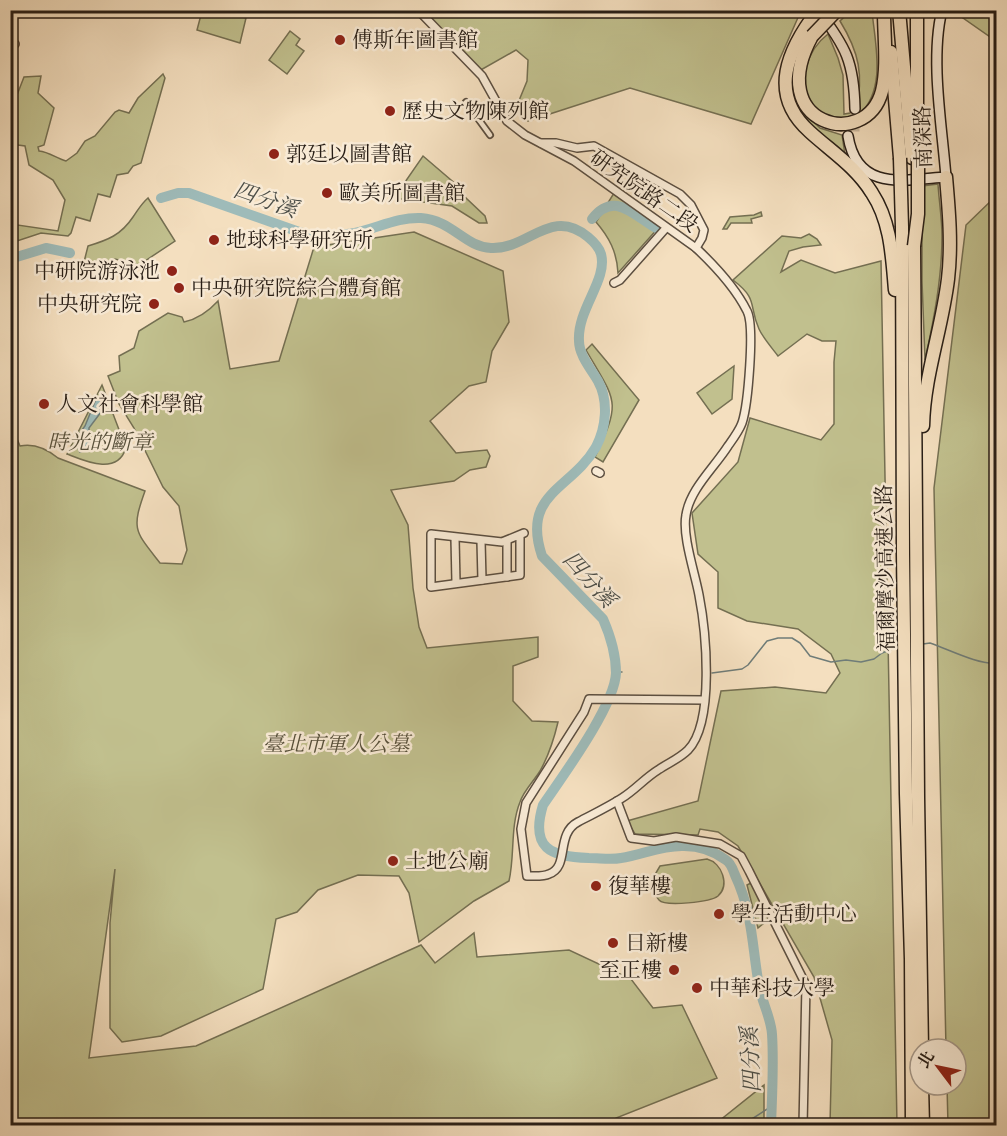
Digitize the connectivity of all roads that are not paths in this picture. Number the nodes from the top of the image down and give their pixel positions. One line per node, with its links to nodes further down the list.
1 (418, 10): 13 (street, 研究院路二段)
2 (818, 10): 8 (highway); 10 (main road)
3 (837, 10): 8 (highway, bridge)
4 (899, 10): 14 (highway, 福爾摩沙高速公路)
5 (917, 10): 14 (highway)
6 (942, 10): 15 (main road, 南深路)
7 (884, 11): 8 (highway); 14 (highway, 福爾摩沙高速公路)
8 (810, 30): 19 (highway)
9 (466, 102): 11 (street)
10 (852, 110)
11 (490, 135)
12 (852, 135): 15 (main road, 南深路)
13 (540, 143): 16 (street, 研究院路二段); 17 (street, 研究院路二段)
14 (910, 158): 19 (highway, 福爾摩沙高速公路, bridge); 23 (highway, 福爾摩沙高速公路, bridge)
15 (946, 177): 23 (highway)
16 (666, 228): 17 (street, 研究院路二段); 18 (street)
17 (696, 248): 28 (street)
18 (614, 282)
19 (903, 361): 27 (highway, 福爾摩沙高速公路)
20 (455, 538): 21 (street); 26 (street); 26 (street)
21 (481, 541): 22 (street); 25 (street)
22 (507, 541): 24 (street); 24 (street)
23 (917, 544): 27 (highway, 福爾摩沙高速公路)
24 (507, 577): 25 (street)
25 (482, 580): 26 (street)
26 (456, 584)
27 (911, 584): 29 (highway, 福爾摩沙高速公路)
28 (704, 700): 30 (street); 30 (street)
29 (912, 744): 31 (highway, 福爾摩沙高速公路); 34 (highway, 福爾摩沙高速公路)
30 (617, 801): 33 (street)
31 (922, 1037)
32 (922, 1097): 35 (highway)
33 (803, 1125)
34 (912, 1125)
35 (923, 1125)

